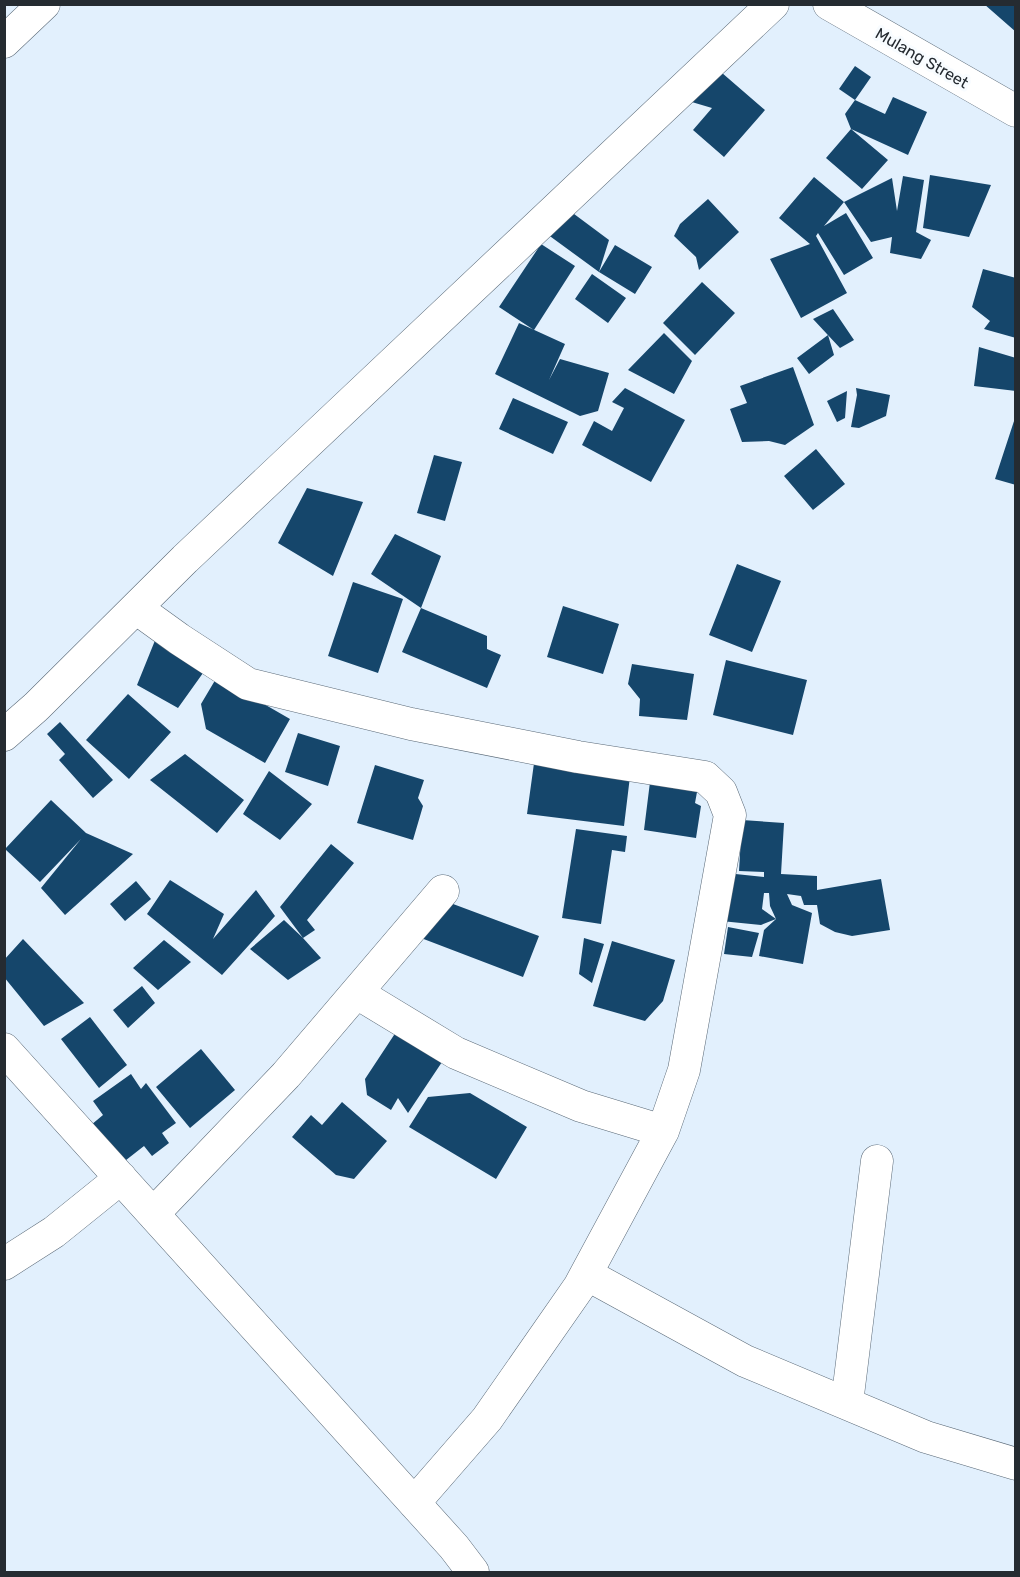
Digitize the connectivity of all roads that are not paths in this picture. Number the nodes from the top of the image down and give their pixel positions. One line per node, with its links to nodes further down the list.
1 (44, 4): 4 (street)
2 (773, 4): 6 (street)
3 (829, 4): 5 (street, Mulang Street)
4 (4, 42)
5 (1016, 111)
6 (136, 608): 7 (street); 11 (street)
7 (8, 725)
8 (444, 891): 9 (street)
9 (357, 993): 11 (street); 14 (street)
10 (4, 1049): 13 (street)
11 (663, 1131): 16 (street)
12 (877, 1161): 17 (street)
13 (121, 1178): 14 (street); 15 (street)
14 (154, 1213): 19 (street)
15 (4, 1264)
16 (586, 1274): 17 (street); 19 (street)
17 (847, 1403): 18 (street)
18 (1016, 1464)
19 (414, 1503): 20 (street)
20 (450, 1560): 21 (street)
21 (472, 1572)

